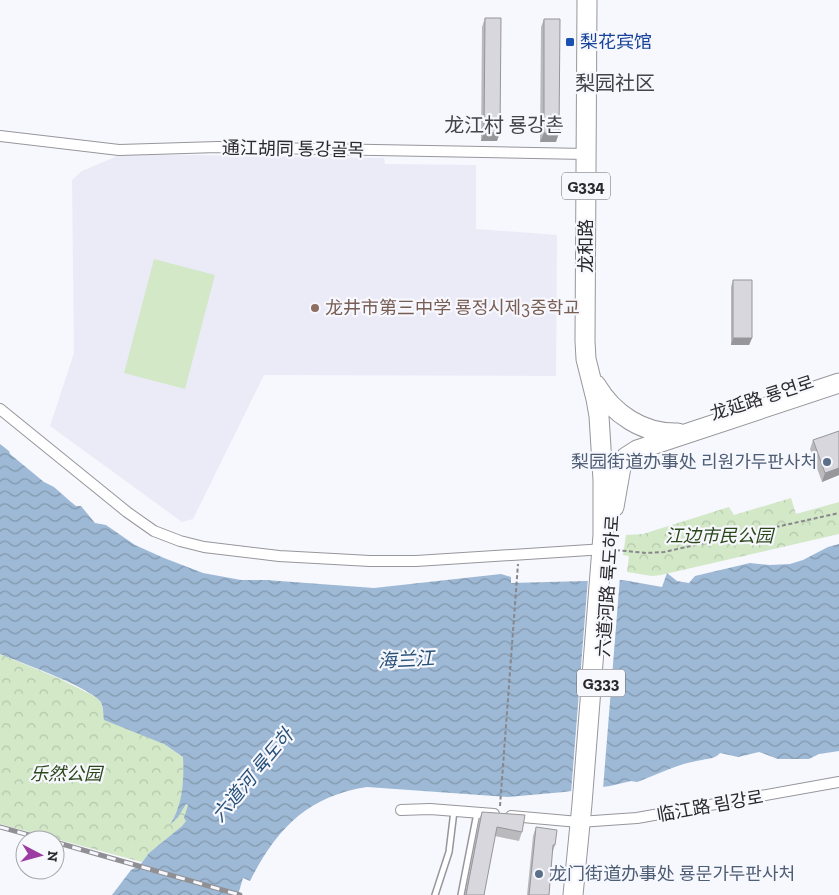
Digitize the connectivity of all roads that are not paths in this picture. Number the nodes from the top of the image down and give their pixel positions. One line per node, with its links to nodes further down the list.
1 (587, 0): 4 (highway, 龙和路 / G334)
2 (600, 0): 5 (highway, 龙和路 / G334)
3 (0, 136): 4 (street, 通江胡同 통강골목)
4 (586, 154): 5 (highway, 龙和路 / G334)
5 (594, 369): 8 (highway, 龙延路 룡연로 / G334); 10 (highway, 龙延路 룡연로 / G334); 13 (highway, 六道河路 륙도하로)
6 (839, 373): 10 (highway, 龙延路 룡연로)
7 (839, 383): 10 (highway, 龙延路 룡연로)
8 (604, 397): 11 (highway, 龙延路 룡연로 / G334); 12 (highway, 六道河路 륙도하로)
9 (0, 409): 15 (street)
10 (686, 427): 11 (highway, 龙延路 룡연로 / G334); 14 (highway, 龙延路 룡연로)
11 (655, 431): 12 (highway)
12 (611, 462): 13 (highway); 14 (highway, 六道河路 륙도하로)
13 (603, 480): 15 (highway, 六道河路 륙도하로 / G333)
14 (614, 507): 15 (highway, 六道河路 륙도하로 / G333)
15 (606, 556): 20 (highway, 六道河路 륙도하로 / G333)
16 (839, 782): 20 (street, 临江路 림강로)
17 (401, 810): 18 (street, 临江路 림강로)
18 (454, 811): 19 (street, 临江路 림강로); 21 (lane)
19 (476, 813): 20 (street, 临江路 림강로); 22 (lane)
20 (585, 813): 23 (highway, 六道河路 륙도하로 / G333); 24 (highway, 六道河路 륙도하로 / G333)
21 (435, 895)
22 (461, 895)
23 (573, 895)
24 (582, 895)

